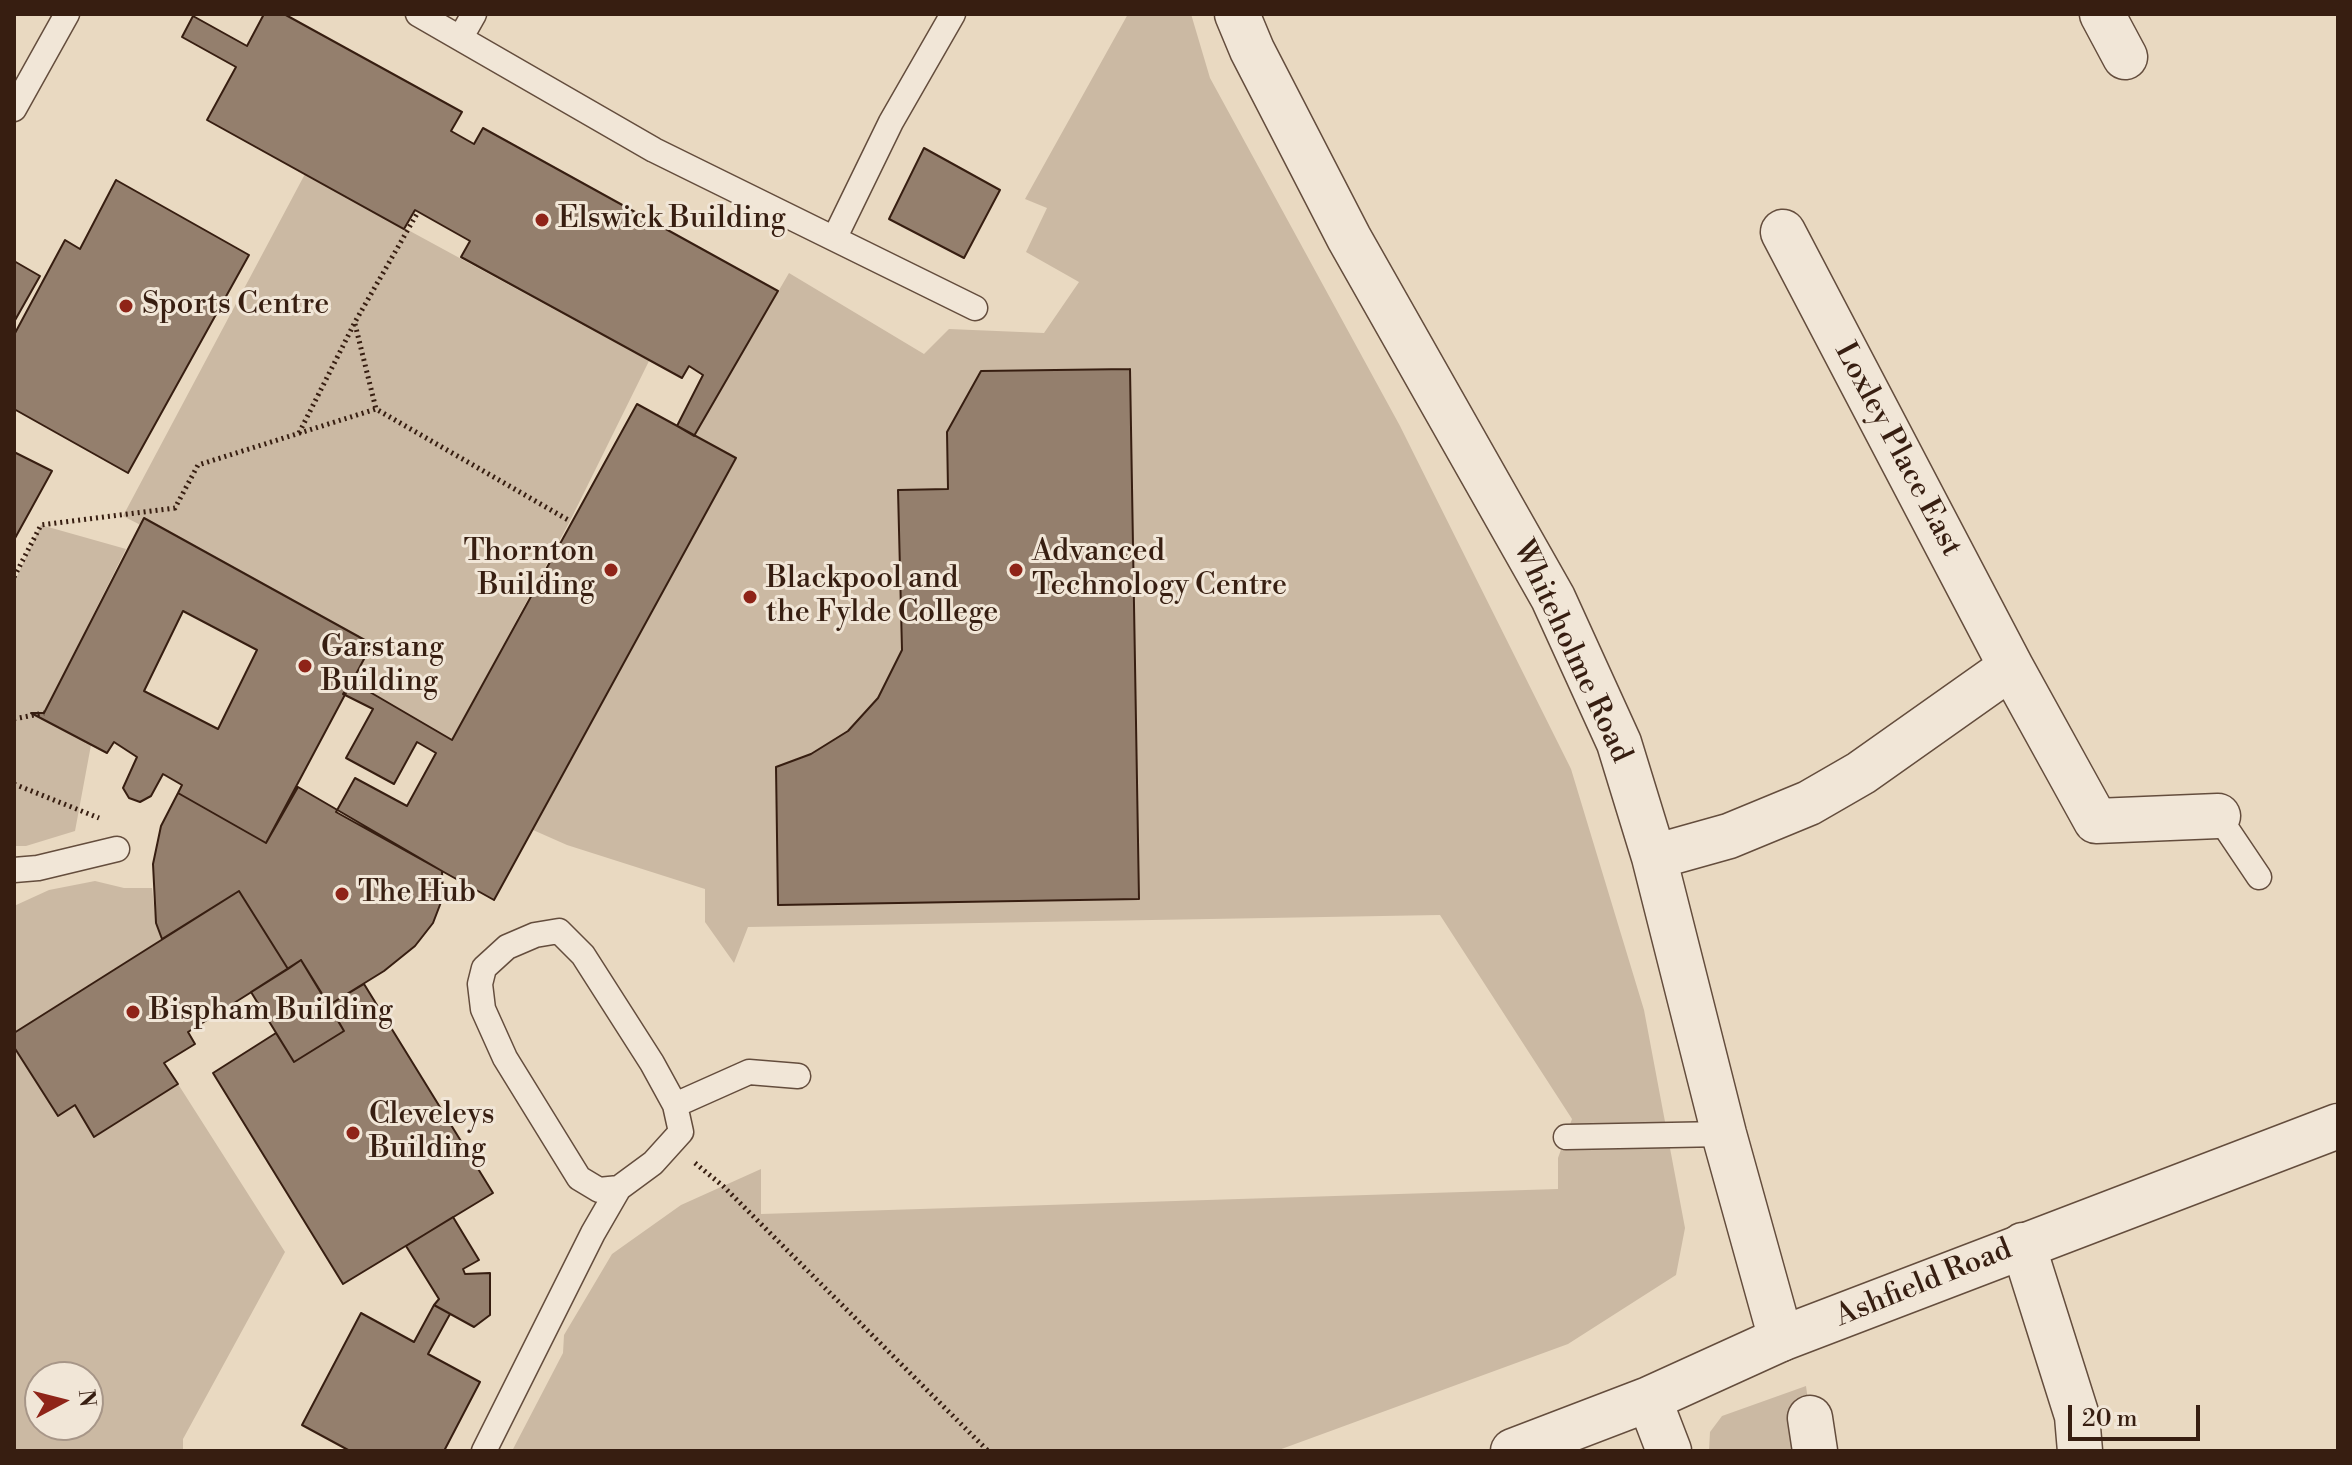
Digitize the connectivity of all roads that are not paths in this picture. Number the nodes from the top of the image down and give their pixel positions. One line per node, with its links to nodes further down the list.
1 (67, 14): 9 (lane)
2 (418, 14): 7 (lane)
3 (474, 14): 7 (lane)
4 (953, 14): 11 (lane)
5 (1237, 14): 16 (street, Whiteholme Road)
6 (2102, 14): 8 (street)
7 (461, 37): 11 (lane)
8 (2125, 57)
9 (14, 109)
10 (1783, 232): 13 (street, Loxley Place East)
11 (835, 237): 12 (lane)
12 (975, 308)
13 (2011, 667): 14 (street, Loxley Place East); 16 (street)
14 (2218, 816): 18 (lane)
15 (117, 849): 17 (lane)
16 (1654, 857): 22 (street, Whiteholme Road)
17 (14, 870)
18 (2259, 877)
19 (798, 1076): 20 (lane)
20 (675, 1105): 24 (lane); 24 (lane)
21 (2338, 1126): 25 (street, Ashfield Road)
22 (1724, 1134): 23 (lane); 26 (street, Whiteholme Road)
23 (1566, 1137)
24 (619, 1188): 28 (lane)
25 (2023, 1245): 26 (street, Ashfield Road); 31 (street)
26 (1781, 1339): 27 (street, Ashfield Road)
27 (1649, 1399): 29 (street, Ashfield Road); 30 (street)
28 (484, 1451)
29 (1513, 1451)
30 (1669, 1451)
31 (2080, 1451)

